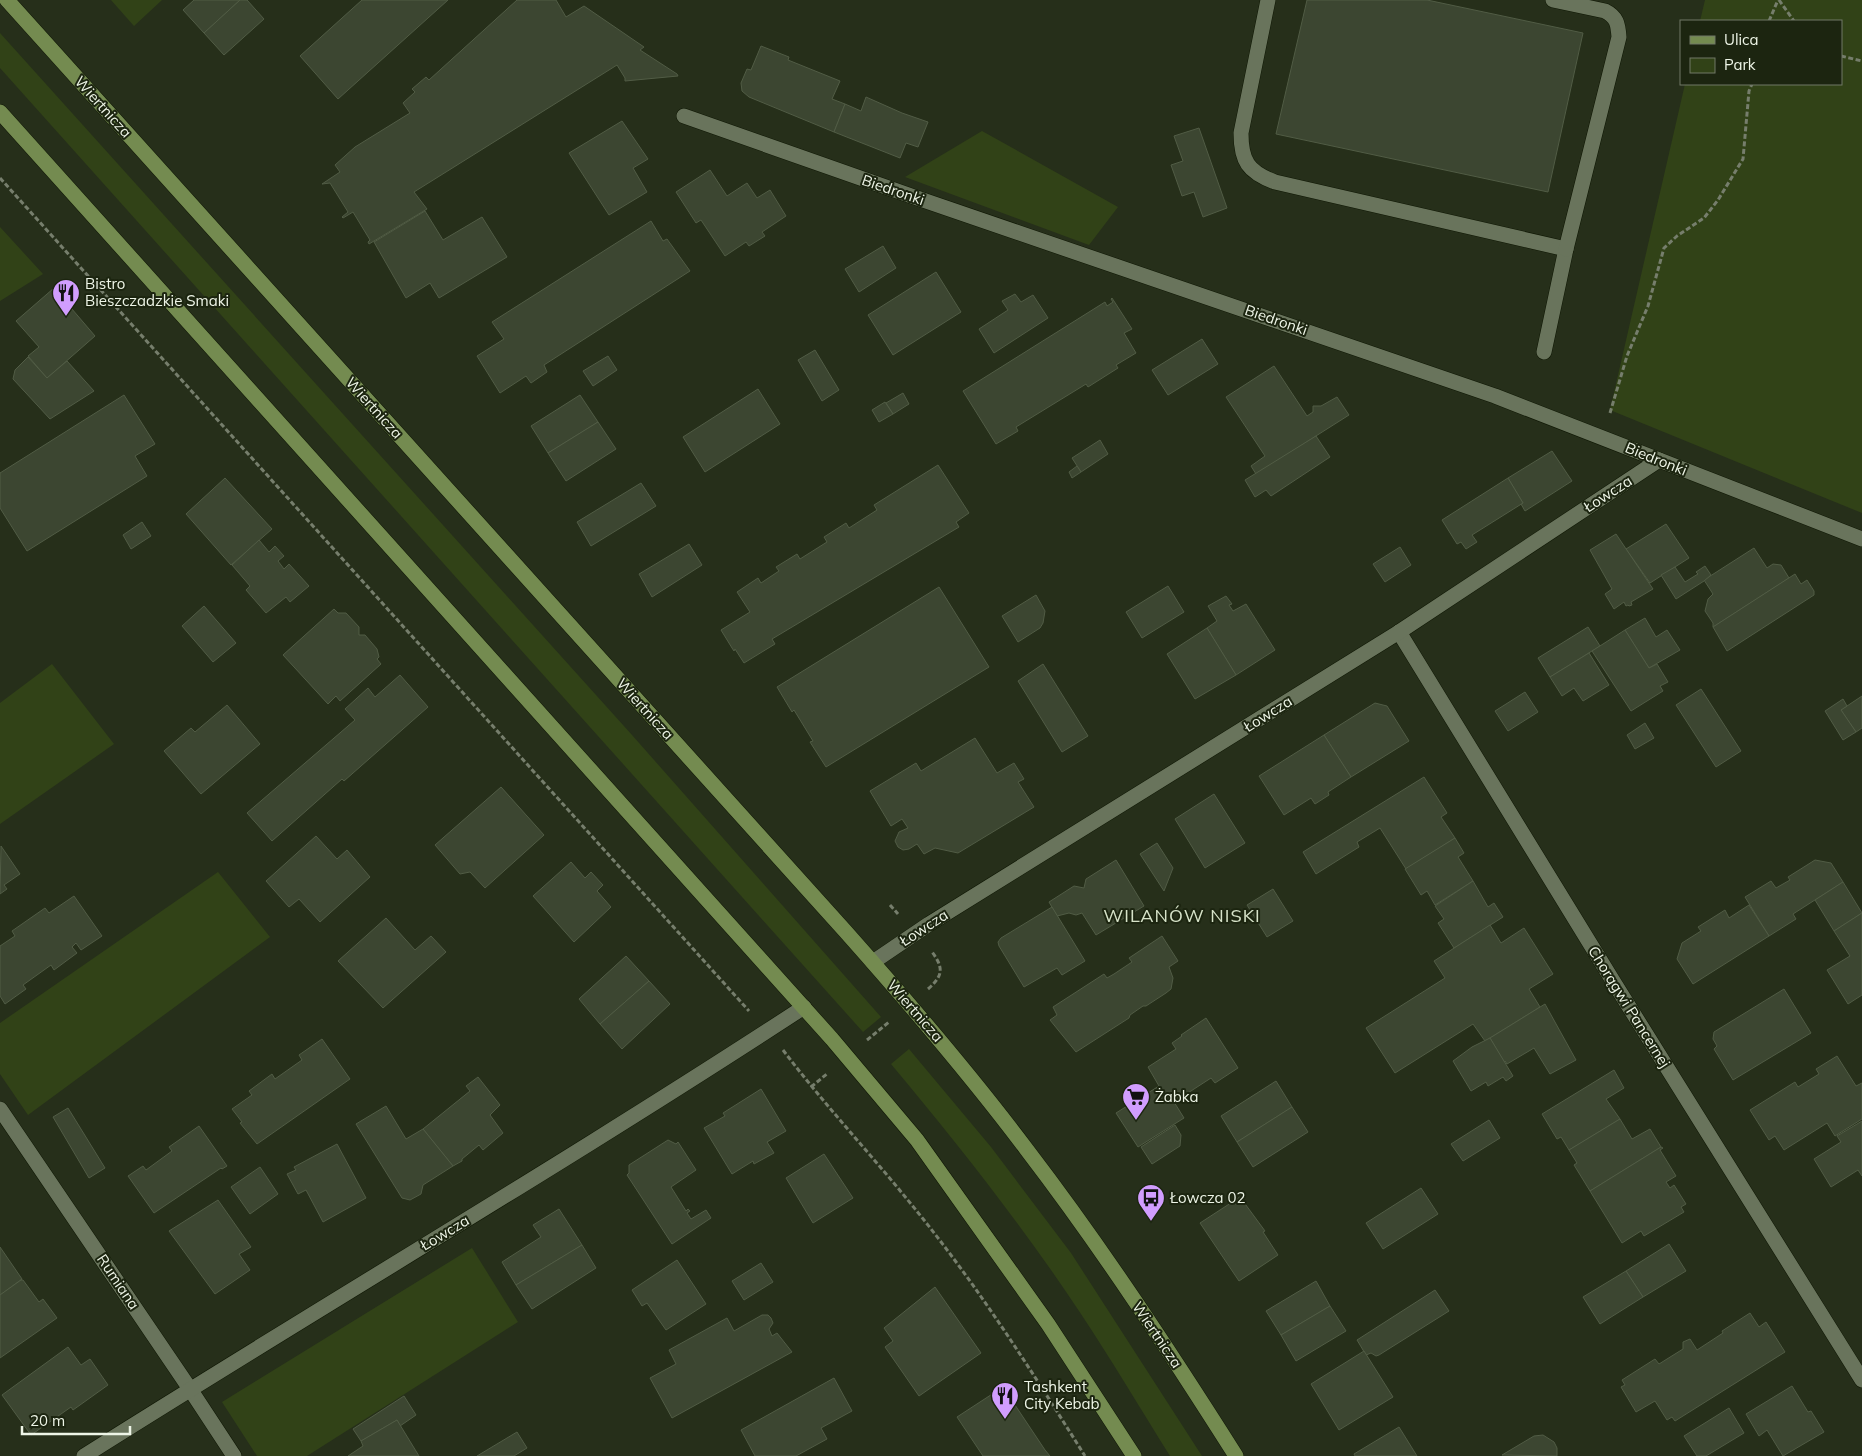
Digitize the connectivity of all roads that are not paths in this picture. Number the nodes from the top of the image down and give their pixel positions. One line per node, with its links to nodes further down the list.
1 (7, 0): 11 (main road, Wiertnicza)
2 (1268, 0): 6 (street)
3 (1553, 0): 6 (street)
4 (0, 112): 12 (main road)
5 (684, 116): 8 (street, Biedronki)
6 (1566, 249): 7 (street)
7 (1544, 352)
8 (1659, 460): 9 (street, Biedronki); 10 (street, Łowcza)
9 (1862, 539)
10 (1399, 632): 11 (street, Łowcza); 14 (street, Chorągwi Pancernej)
11 (873, 962): 19 (main road, Wiertnicza)
12 (804, 1007): 15 (street, Łowcza); 18 (main road)
13 (0, 1110): 15 (street, Rumiana)
14 (1862, 1380)
15 (190, 1389): 16 (street, Łowcza); 17 (street, Rumiana)
16 (84, 1456)
17 (234, 1456)
18 (1134, 1456)
19 (1236, 1456)

